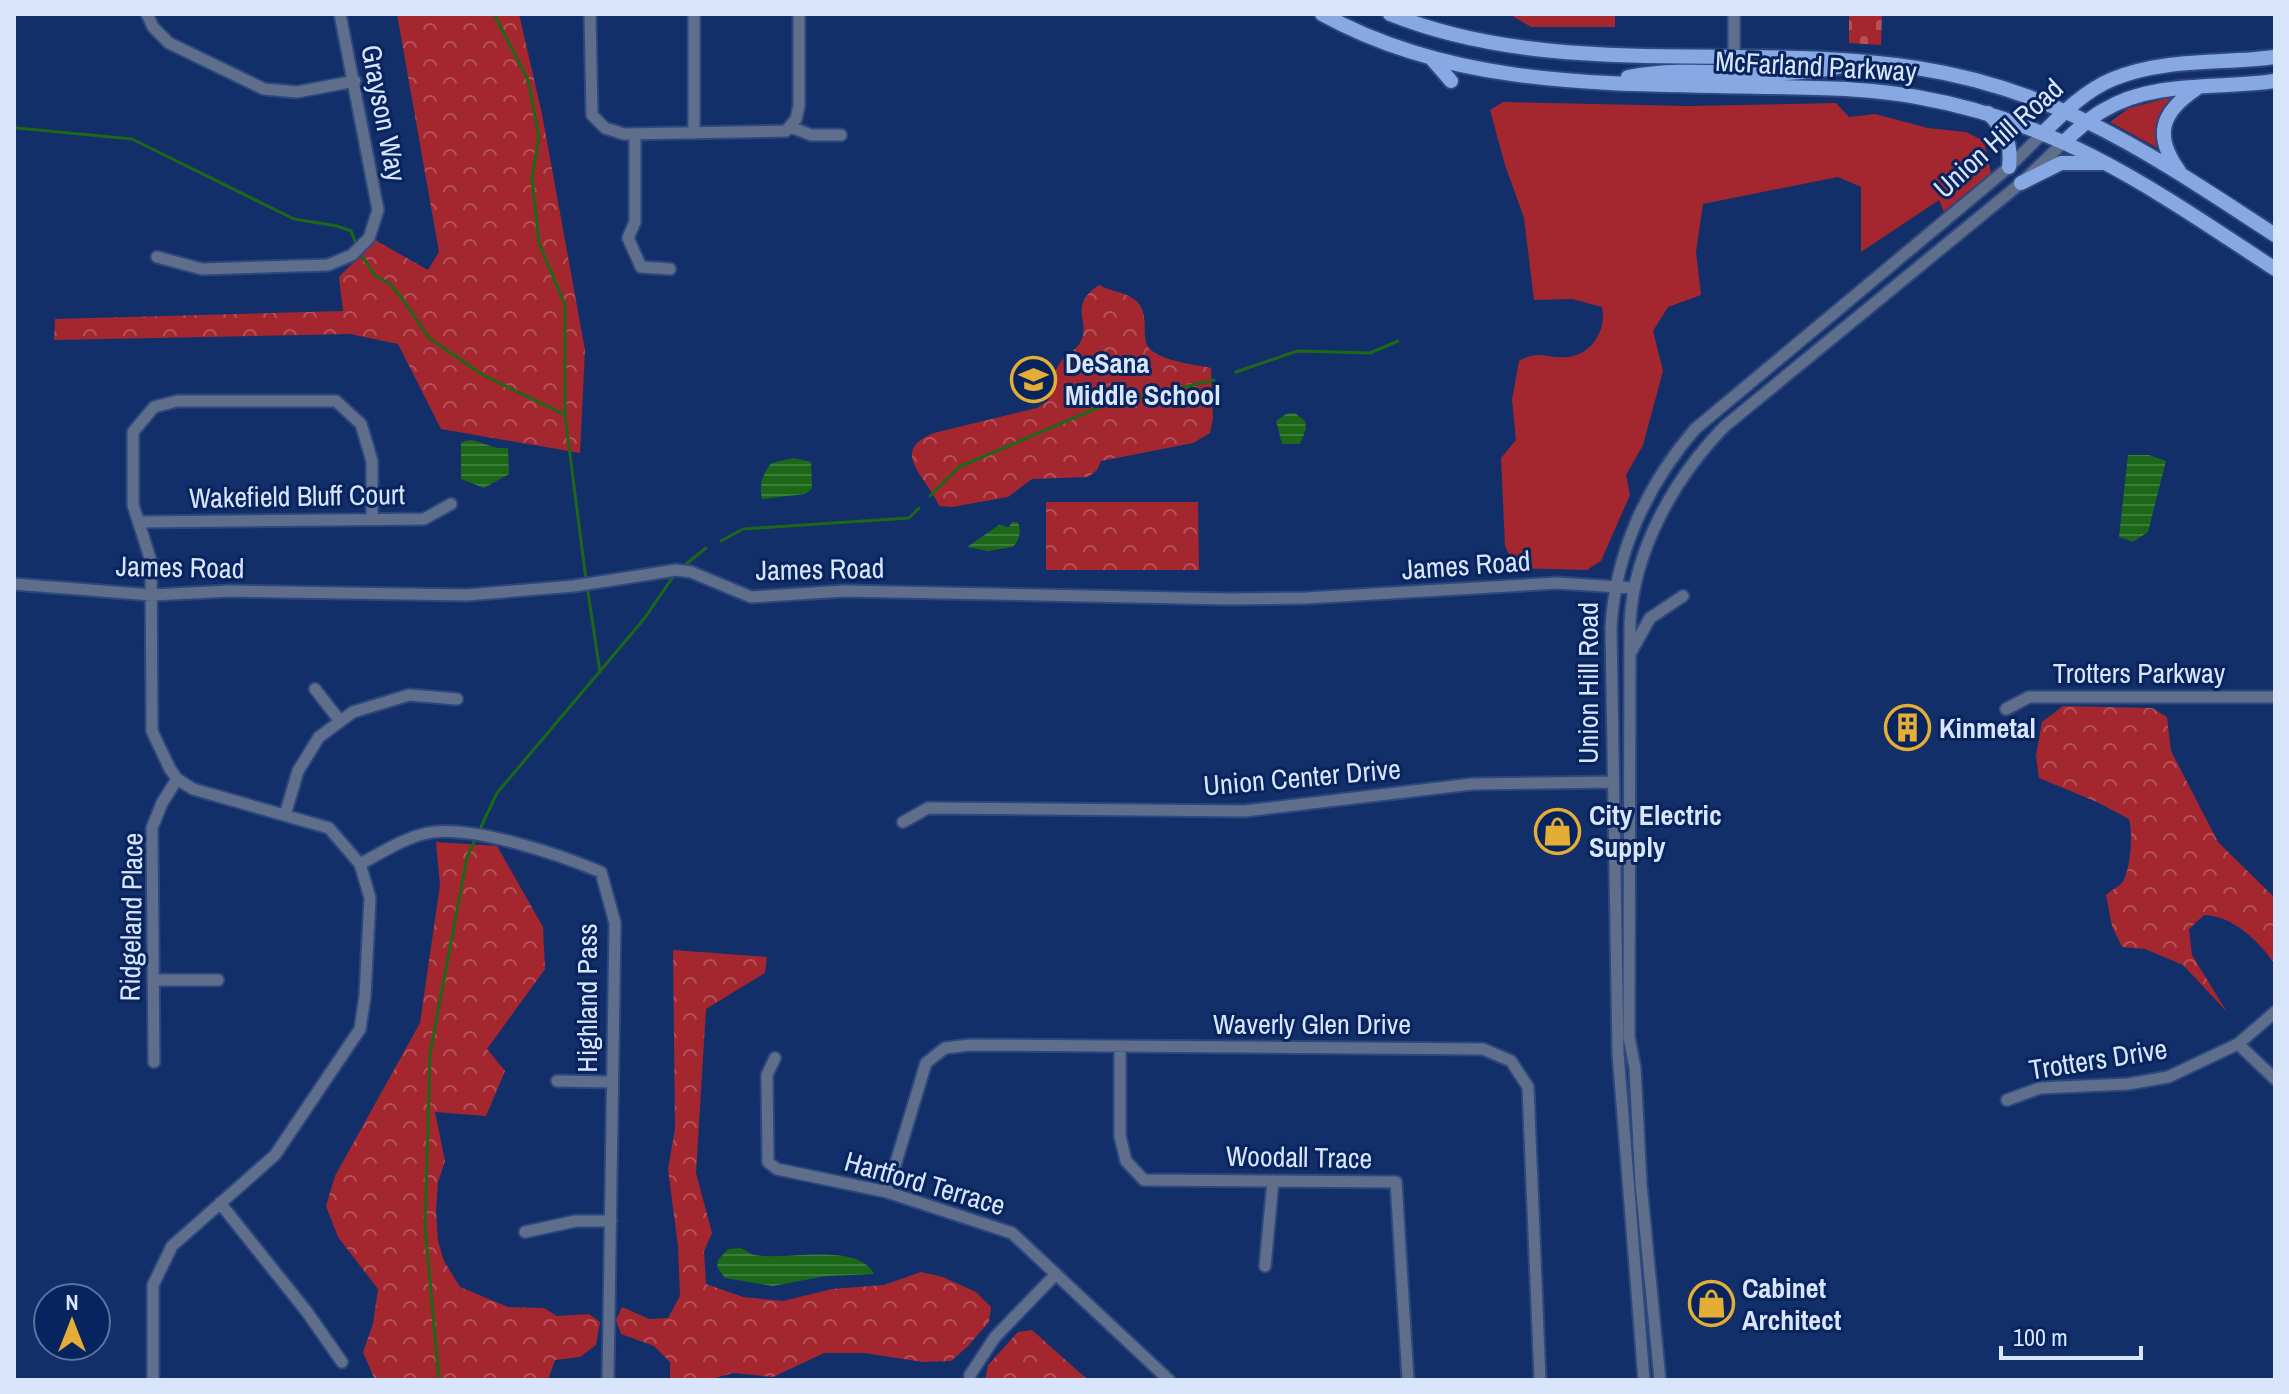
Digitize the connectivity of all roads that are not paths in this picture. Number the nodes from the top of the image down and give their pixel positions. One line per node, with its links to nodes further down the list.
1 (147, 14): 12 (street)
2 (340, 14): 12 (street, Grayson Way)
3 (590, 14): 22 (street)
4 (694, 14): 21 (street)
5 (799, 14): 19 (street)
6 (1322, 14): 10 (main road)
7 (1390, 14): 11 (main road, McFarland Parkway)
8 (1734, 14): 11 (street)
9 (2275, 57): 16 (main road, Union Hill Road)
10 (1431, 59): 11 (main road); 13 (main road)
11 (1734, 72): 16 (main road, McFarland Parkway); 17 (main road, McFarland Parkway)
12 (355, 81): 30 (street, Grayson Way)
13 (1451, 81)
14 (2275, 81): 15 (main road, Union Hill Road)
15 (2199, 88): 18 (main road, Union Hill Road); 27 (main road)
16 (2066, 110): 18 (main road, McFarland Parkway); 20 (main road, Union Hill Road)
17 (1988, 113): 20 (main road, McFarland Parkway); 26 (main road)
18 (2088, 120): 24 (main road, Union Hill Road); 27 (main road, McFarland Parkway)
19 (791, 127): 21 (street); 23 (street)
20 (2044, 132): 24 (main road, McFarland Parkway); 26 (street, Union Hill Road)
21 (694, 133): 22 (street)
22 (635, 135): 31 (street)
23 (841, 135)
24 (2065, 141): 25 (main road, McFarland Parkway); 28 (street, Union Hill Road)
25 (2110, 164): 28 (main road); 32 (main road, McFarland Parkway)
26 (2009, 167): 37 (street, Union Hill Road)
27 (2182, 175): 29 (main road, McFarland Parkway)
28 (2021, 183): 38 (street, Union Hill Road)
29 (2275, 235)
30 (157, 257)
31 (670, 269)
32 (2275, 269)
33 (451, 504): 34 (street, Wakefield Bluff Court)
34 (372, 519): 35 (street, Wakefield Bluff Court); 35 (street)
35 (139, 522): 39 (street)
36 (14, 584): 39 (street, James Road)
37 (1614, 586): 38 (street, James Road); 39 (street, James Road); 48 (street, Union Hill Road)
38 (1633, 588): 41 (street, Union Hill Road)
39 (152, 595): 47 (street)
40 (1683, 596): 41 (street)
41 (1629, 656): 78 (street, Union Hill Road)
42 (315, 689): 46 (street)
43 (2275, 697): 45 (street, Trotters Parkway)
44 (457, 699): 46 (street)
45 (2006, 709)
46 (340, 721): 49 (street)
47 (177, 779): 49 (street); 52 (street, Ridgeland Place)
48 (1613, 782): 50 (street, Union Center Drive); 77 (street, Union Hill Road)
49 (285, 815): 51 (street)
50 (903, 822)
51 (360, 864): 61 (street, Highland Pass); 65 (street)
52 (153, 980): 53 (street); 58 (street, Ridgeland Place)
53 (218, 980)
54 (2275, 1012): 55 (street, Trotters Drive)
55 (2238, 1044): 59 (street); 62 (street, Trotters Drive)
56 (1120, 1046): 63 (street, Woodall Trace); 64 (street, Waverly Glen Drive); 76 (street, Waverly Glen Drive)
57 (775, 1058): 64 (street, Hartford Terrace)
58 (154, 1062)
59 (2275, 1079)
60 (557, 1081): 61 (street)
61 (612, 1082): 66 (street, Highland Pass)
62 (2007, 1100)
63 (1273, 1181): 68 (street); 75 (street, Woodall Trace)
64 (887, 1192): 69 (street, Hartford Terrace)
65 (220, 1203): 70 (street); 71 (street)
66 (611, 1221): 67 (street); 72 (street, Highland Pass)
67 (525, 1232)
68 (1265, 1266)
69 (1056, 1274): 73 (street); 74 (street, Hartford Terrace)
70 (342, 1362)
71 (153, 1380)
72 (608, 1380)
73 (970, 1380)
74 (1169, 1380)
75 (1408, 1380)
76 (1540, 1380)
77 (1644, 1380)
78 (1660, 1380)

